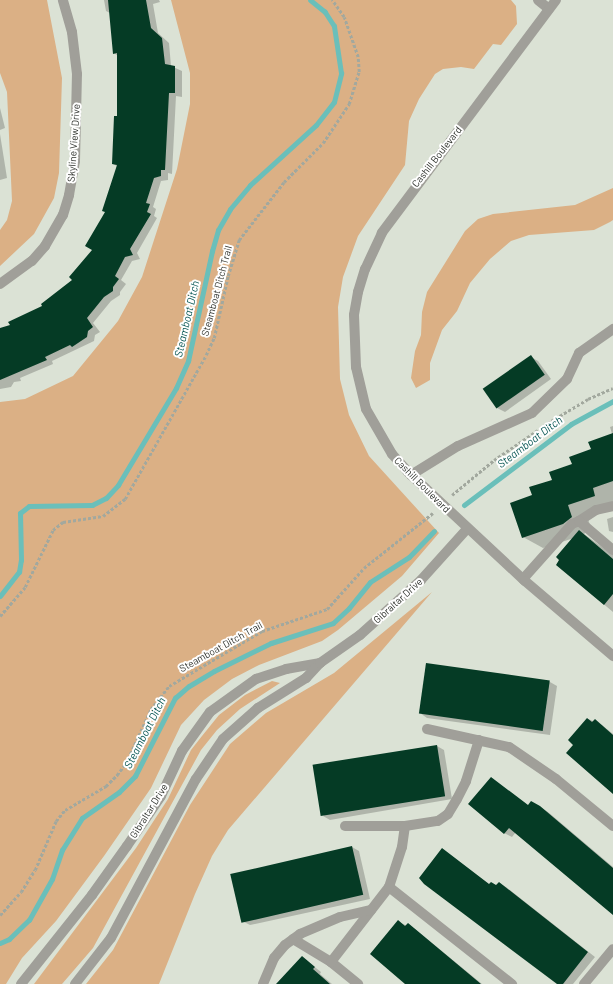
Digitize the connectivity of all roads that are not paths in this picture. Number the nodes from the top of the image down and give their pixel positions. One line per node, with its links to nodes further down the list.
1 (63, 0): 5 (street, Skyline View Drive)
2 (538, 0): 4 (street)
3 (556, 0): 4 (street, Cashill Boulevard)
4 (549, 9): 7 (street, Cashill Boulevard)
5 (0, 284)
6 (613, 329): 7 (street)
7 (411, 475): 10 (street, Cashill Boulevard)
8 (613, 506): 9 (street)
9 (579, 521): 11 (street); 12 (street)
10 (467, 529): 12 (street, Cashill Boulevard); 14 (street, Gibraltar Drive)
11 (613, 550)
12 (523, 579): 13 (street, Cashill Boulevard)
13 (613, 656)
14 (320, 663): 25 (street, Gibraltar Drive); 26 (street, Gibraltar Drive)
15 (427, 729): 16 (street)
16 (479, 740): 18 (street); 19 (street)
17 (345, 826): 18 (street)
18 (405, 826): 20 (street)
19 (613, 826)
20 (389, 887): 21 (street); 29 (street)
21 (370, 910): 22 (street); 24 (street)
22 (293, 939): 24 (street); 27 (street)
23 (613, 949): 30 (street)
24 (332, 962): 28 (street)
25 (21, 984)
26 (75, 984)
27 (263, 984)
28 (358, 984)
29 (512, 984)
30 (584, 984)

